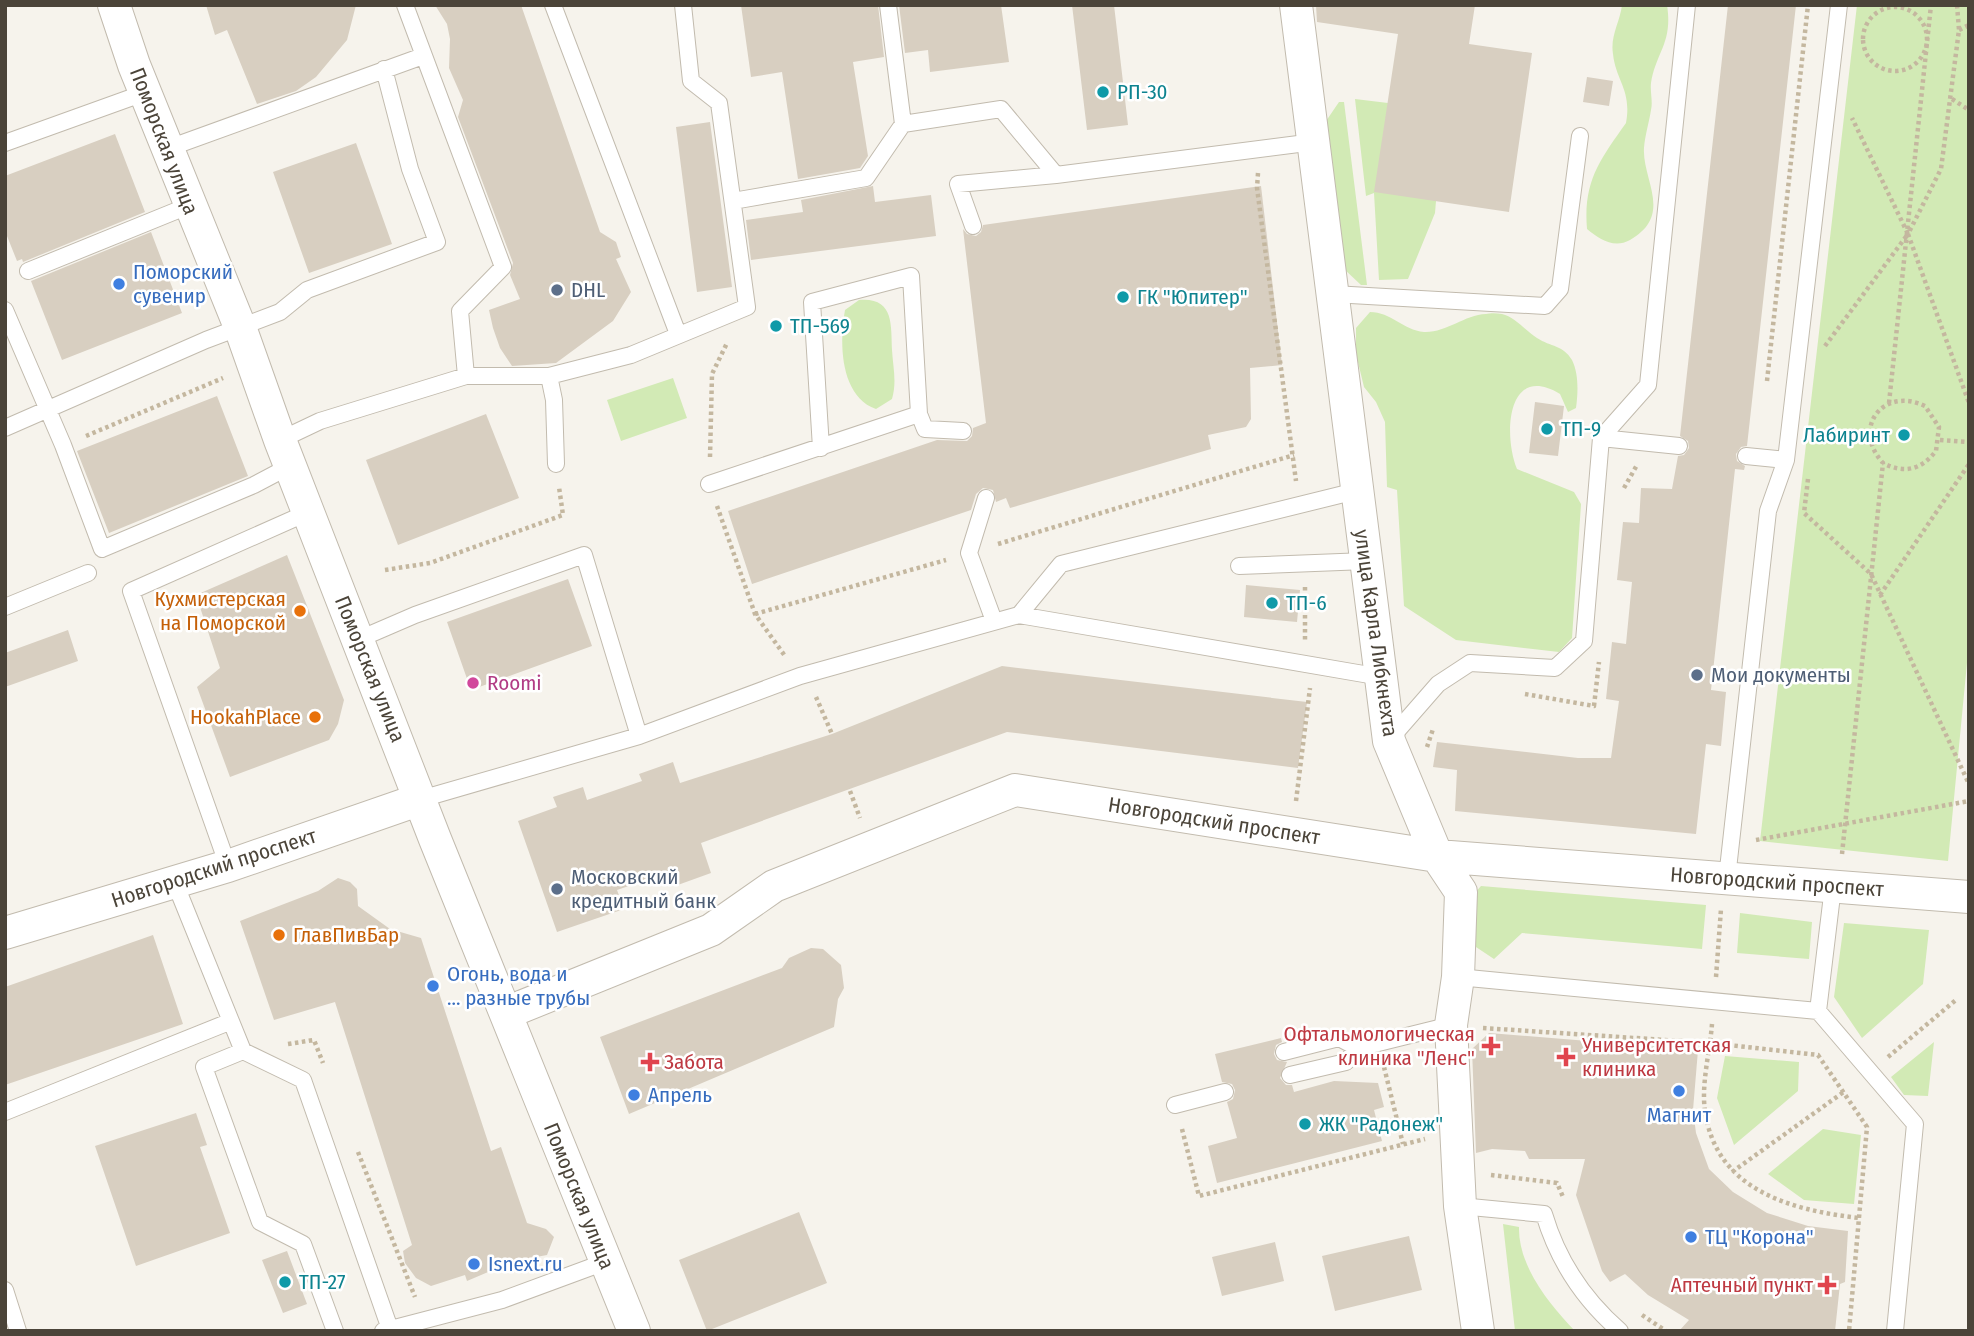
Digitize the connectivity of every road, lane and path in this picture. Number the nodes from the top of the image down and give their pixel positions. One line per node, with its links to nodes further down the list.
1 (114, 5): 16 (street, Поморская улица)
2 (405, 5): 14 (lane)
3 (553, 5): 36 (lane)
4 (682, 5): 27 (lane)
5 (888, 5): 20 (lane)
6 (1296, 5): 22 (street, улица Карла Либкнехта)
7 (1687, 5): 47 (lane)
8 (1839, 5): 56 (lane)
9 (1931, 5): 13 (path)
10 (1957, 5): 12 (path)
11 (1969, 25): 12 (path)
12 (1959, 30): 17 (path)
13 (1926, 44): 13 (path); 30 (path)
14 (423, 56): 15 (lane); 38 (lane)
15 (384, 69): 25 (lane); 35 (lane)
16 (145, 93): 23 (lane); 25 (street, Поморская улица)
17 (1952, 99): 18 (path); 30 (path)
18 (1969, 110)
19 (1851, 116): 30 (path)
20 (903, 124): 26 (lane); 27 (lane)
21 (1580, 136): 32 (lane)
22 (1314, 142): 24 (lane); 32 (street, улица Карла Либкнехта)
23 (5, 143)
24 (1259, 148): 26 (lane); 54 (path)
25 (166, 149): 28 (street, Поморская улица)
26 (1056, 175): 29 (lane)
27 (733, 201): 33 (lane)
28 (188, 206): 31 (lane); 35 (street, Поморская улица)
29 (973, 226)
30 (1908, 234): 37 (path); 41 (path); 42 (path)
31 (28, 271)
32 (1333, 294): 62 (street, улица Карла Либкнехта)
33 (747, 307): 36 (lane); 61 (path)
34 (5, 310): 43 (lane)
35 (240, 327): 43 (lane); 53 (street, Поморская улица)
36 (678, 334): 39 (lane)
37 (1821, 352)
38 (466, 376): 39 (lane); 53 (lane)
39 (549, 376): 58 (lane)
40 (223, 378): 50 (path)
41 (1889, 403): 48 (path); 57 (path)
42 (1969, 403)
43 (48, 409): 45 (lane); 50 (lane)
44 (919, 414): 46 (lane); 52 (lane); 52 (lane)
45 (5, 428)
46 (963, 431)
47 (1601, 438): 51 (lane); 84 (lane)
48 (1940, 440): 49 (path); 57 (path)
49 (1969, 442)
50 (63, 445): 53 (lane)
51 (1679, 446)
52 (821, 448): 61 (lane)
53 (285, 453): 65 (street, Поморская улица)
54 (1294, 455): 64 (path); 66 (path)
55 (1746, 456): 56 (lane)
56 (1786, 460): 95 (lane)
57 (1883, 463): 72 (path)
58 (556, 464): 70 (path)
59 (1969, 464): 73 (path)
60 (1808, 473): 72 (path)
61 (709, 484): 75 (path)
62 (1356, 491): 64 (lane); 67 (street, улица Карла Либкнехта)
63 (986, 498): 66 (lane)
64 (1299, 503): 76 (lane)
65 (309, 512): 78 (street, Поморская улица); 92 (lane)
66 (969, 553): 75 (path); 77 (lane)
67 (1366, 561): 68 (lane); 81 (street, улица Карла Либкнехта)
68 (1304, 564): 69 (lane); 79 (path)
69 (1239, 566)
70 (385, 570)
71 (88, 573): 74 (lane)
72 (1871, 574): 73 (path); 88 (path)
73 (1880, 595): 85 (path)
74 (5, 607)
75 (755, 614): 80 (path)
76 (1019, 615): 77 (lane); 79 (lane)
77 (993, 621): 80 (lane)
78 (357, 640): 83 (lane); 86 (street, Поморская улица)
79 (1305, 664): 81 (lane); 89 (path)
80 (800, 676): 82 (path); 83 (lane)
81 (1381, 677): 84 (street, улица Карла Либкнехта)
82 (832, 734)
83 (639, 736): 86 (lane)
84 (1389, 741): 91 (street, улица Карла Либкнехта)
85 (1969, 783)
86 (421, 799): 92 (street, Новгородский проспект); 102 (street, Поморская улица)
87 (1969, 801): 88 (path)
88 (1845, 822): 90 (path); 93 (path)
89 (1292, 833): 91 (street, Новгородский проспект); 102 (street, Новгородский проспект)
90 (1750, 841)
91 (1437, 856): 95 (street, Новгородский проспект); 98 (street, улица Карла Либкнехта)
92 (228, 866): 94 (street, Новгородский проспект)
93 (1837, 873): 95 (street, Новгородский проспект); 96 (street, Новгородский проспект); 101 (lane)
94 (175, 883): 97 (street, Новгородский проспект); 103 (lane)
95 (1725, 889): 100 (path)
96 (1969, 897)
97 (5, 933)
98 (1458, 977): 100 (lane); 104 (street, улица Карла Либкнехта)
99 (1957, 999): 113 (path)
100 (1714, 1001): 101 (lane); 107 (path)
101 (1818, 1011): 113 (lane)
102 (506, 1013): 125 (street, Поморская улица)
103 (229, 1022): 110 (lane); 118 (lane)
104 (1451, 1025): 106 (lane); 119 (street, улица Карла Либкнехта)
105 (1491, 1029): 107 (path)
106 (1378, 1043): 109 (lane); 121 (path)
107 (1711, 1043): 116 (path); 122 (path)
108 (280, 1045): 112 (path)
109 (1358, 1048): 111 (lane); 114 (lane)
110 (243, 1051): 128 (lane); 130 (lane)
111 (1284, 1052)
112 (324, 1066)
113 (1869, 1072): 116 (path); 135 (lane)
114 (1290, 1075)
115 (1225, 1092): 117 (lane)
116 (1844, 1092): 122 (path); 124 (path)
117 (1175, 1105): 121 (path)
118 (5, 1112)
119 (1456, 1131): 121 (path); 123 (street, улица Карла Либкнехта)
120 (354, 1142): 127 (path)
121 (1403, 1144)
122 (1732, 1172): 124 (path)
123 (1460, 1206): 132 (street, улица Карла Либкнехта); 133 (lane)
124 (1859, 1218): 134 (path)
125 (605, 1262): 128 (lane); 131 (street, Поморская улица)
126 (5, 1290): 129 (lane)
127 (419, 1307)
128 (386, 1330)
129 (18, 1331)
130 (335, 1331)
131 (634, 1331)
132 (1478, 1331)
133 (1620, 1331)
134 (1849, 1331)
135 (1895, 1331)

